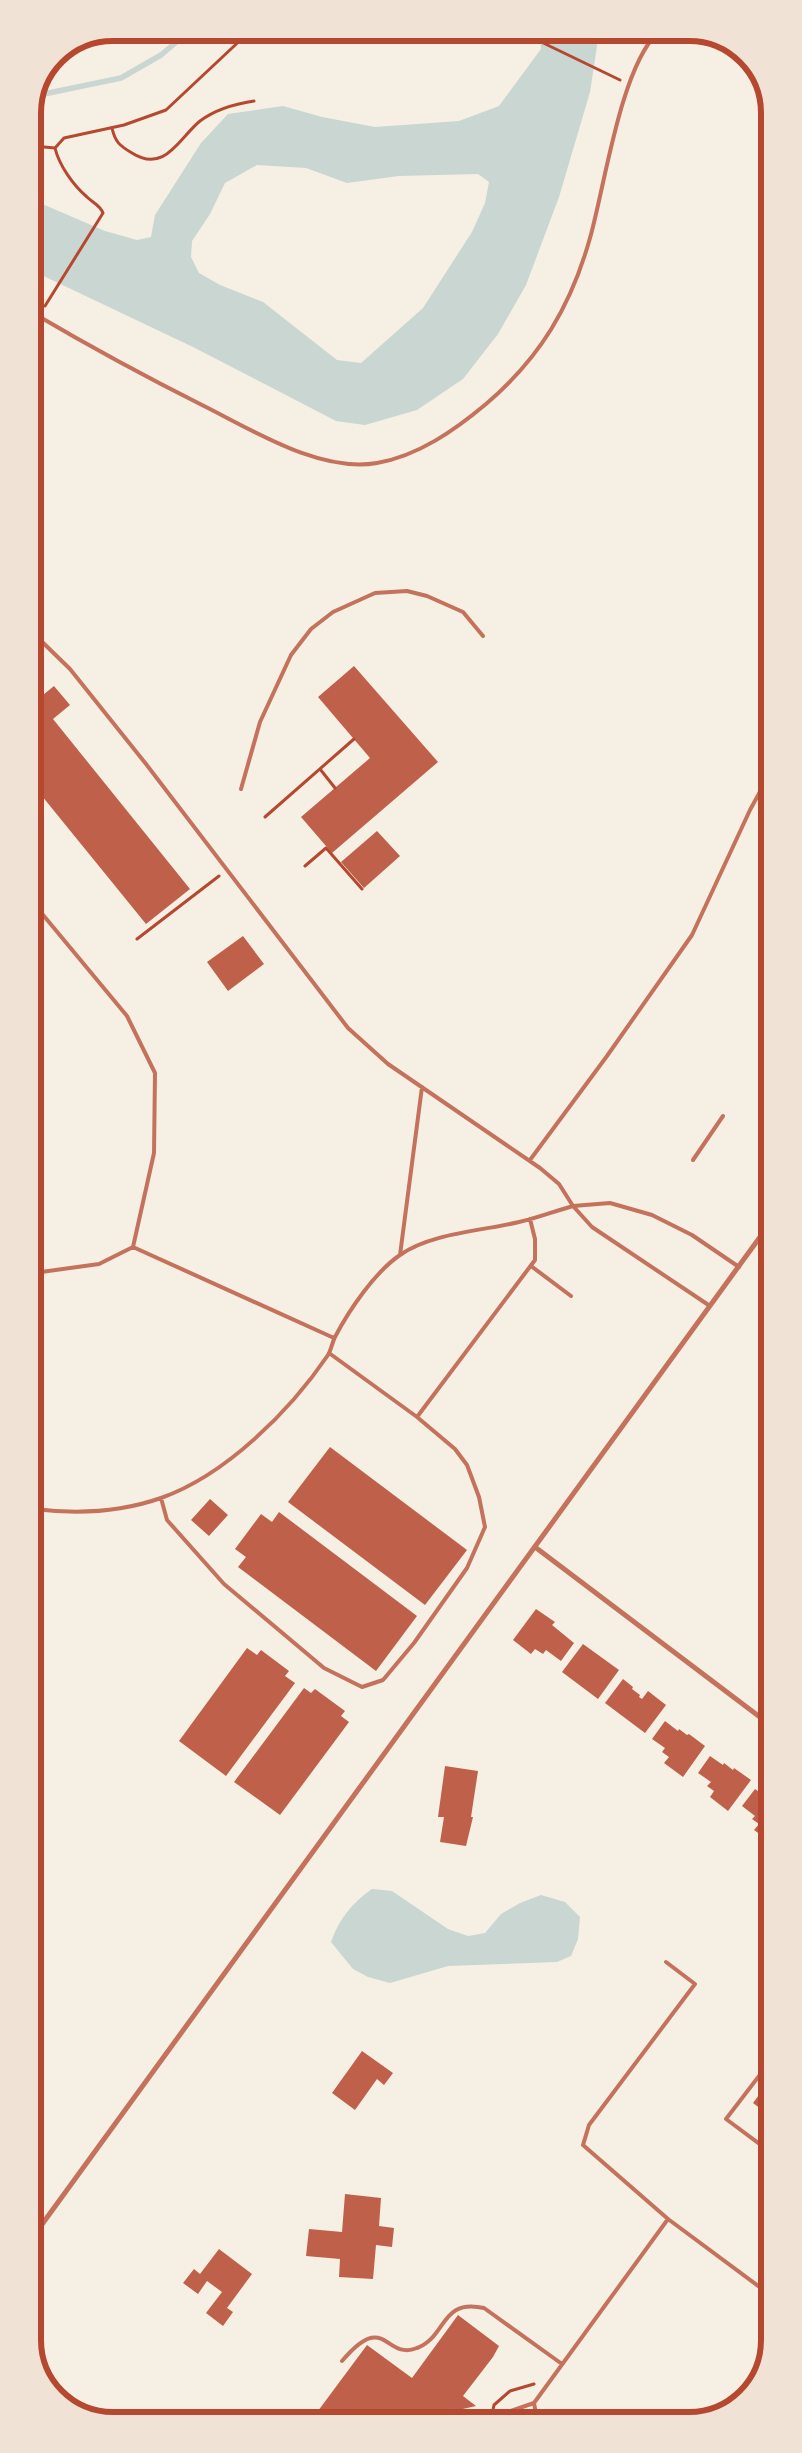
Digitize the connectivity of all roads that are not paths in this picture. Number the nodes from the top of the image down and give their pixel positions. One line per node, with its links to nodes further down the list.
1 (650, 41): 2 (lane)
2 (41, 318)
3 (483, 636): 5 (lane)
4 (41, 641): 8 (lane)
5 (241, 788)
6 (761, 790): 10 (lane)
7 (41, 912): 15 (lane)
8 (422, 1086): 10 (lane); 16 (lane)
9 (723, 1116): 11 (lane)
10 (530, 1160): 12 (lane)
11 (693, 1160)
12 (573, 1206): 13 (lane); 18 (lane); 21 (lane)
13 (530, 1219): 16 (lane); 17 (lane)
14 (761, 1236): 18 (street)
15 (133, 1247): 19 (lane); 22 (lane)
16 (400, 1254): 22 (lane)
17 (531, 1266): 20 (lane); 24 (lane)
18 (738, 1267): 21 (street)
19 (41, 1272)
20 (571, 1296)
21 (710, 1306): 27 (street)
22 (334, 1338): 23 (lane)
23 (329, 1353): 24 (lane); 25 (lane)
24 (417, 1417): 25 (lane)
25 (161, 1498): 26 (lane)
26 (41, 1509)
27 (535, 1547): 28 (street); 33 (street)
28 (761, 1718)
29 (666, 1962): 32 (lane)
30 (761, 2073): 31 (lane)
31 (761, 2145)
32 (668, 2219): 34 (lane); 36 (lane)
33 (41, 2226)
34 (761, 2287)
35 (342, 2361): 36 (lane)
36 (562, 2364): 37 (lane)
37 (534, 2403): 38 (lane); 39 (lane)
38 (508, 2412)
39 (536, 2412)

